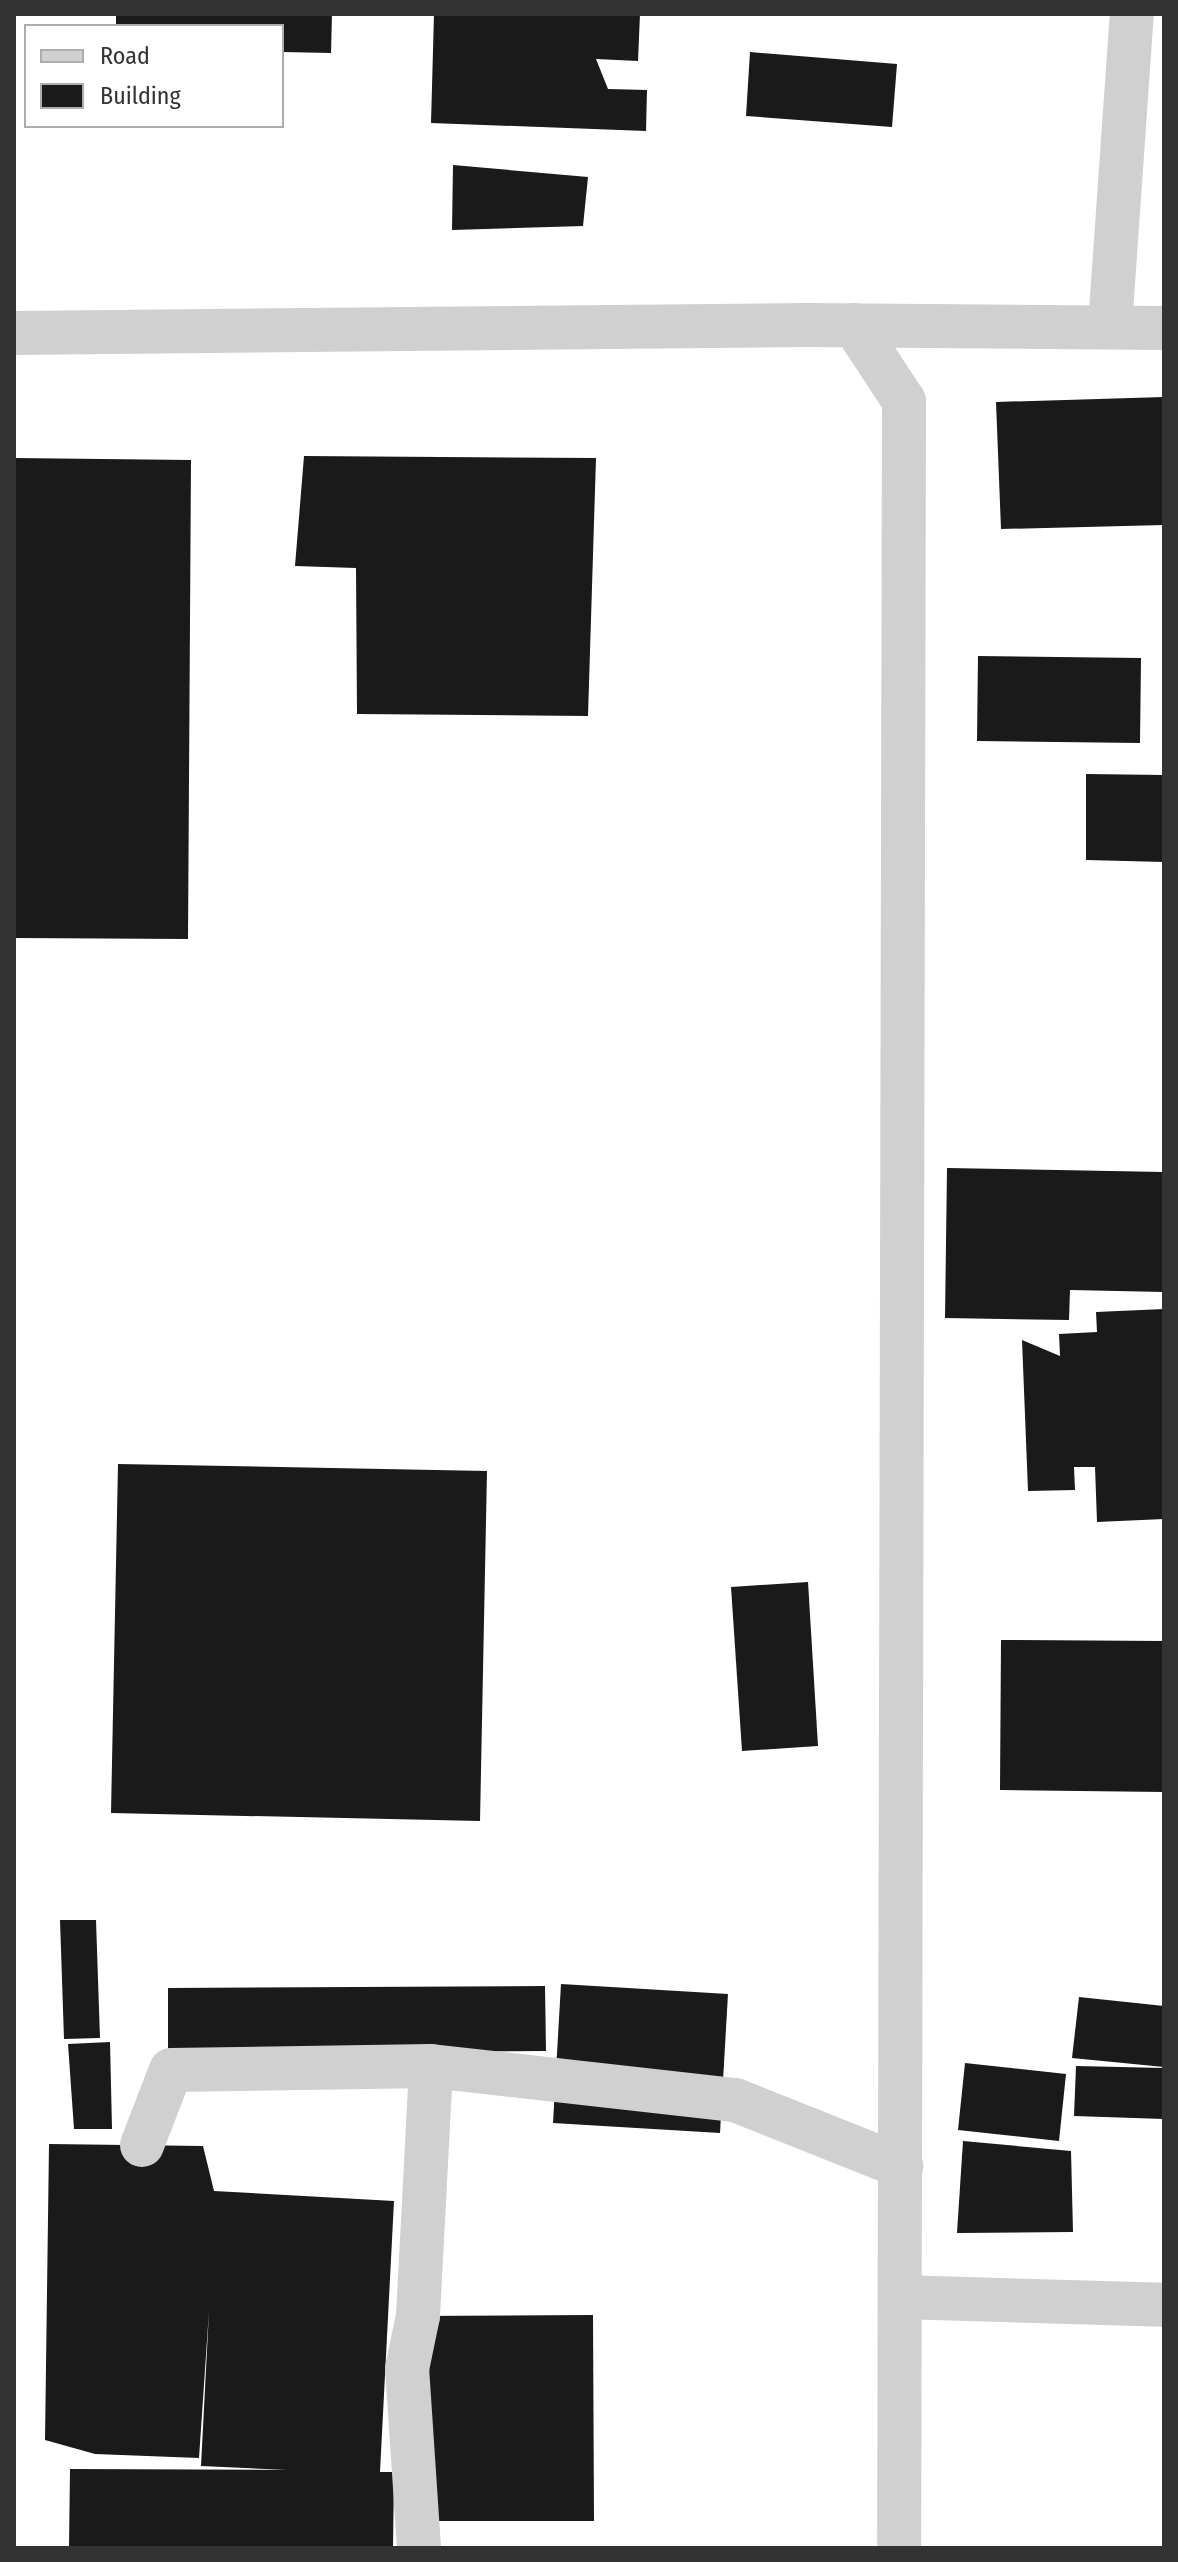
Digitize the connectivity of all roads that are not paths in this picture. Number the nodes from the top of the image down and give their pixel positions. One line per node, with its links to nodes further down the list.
1 (1132, 14): 3 (street)
2 (854, 325): 3 (street); 5 (street); 8 (street)
3 (1110, 326): 4 (street)
4 (1164, 328)
5 (14, 333)
6 (431, 2066): 7 (street); 8 (street); 11 (street)
7 (142, 2145)
8 (901, 2166): 9 (street)
9 (900, 2297): 10 (street); 12 (street)
10 (1164, 2305)
11 (419, 2548)
12 (899, 2548)

